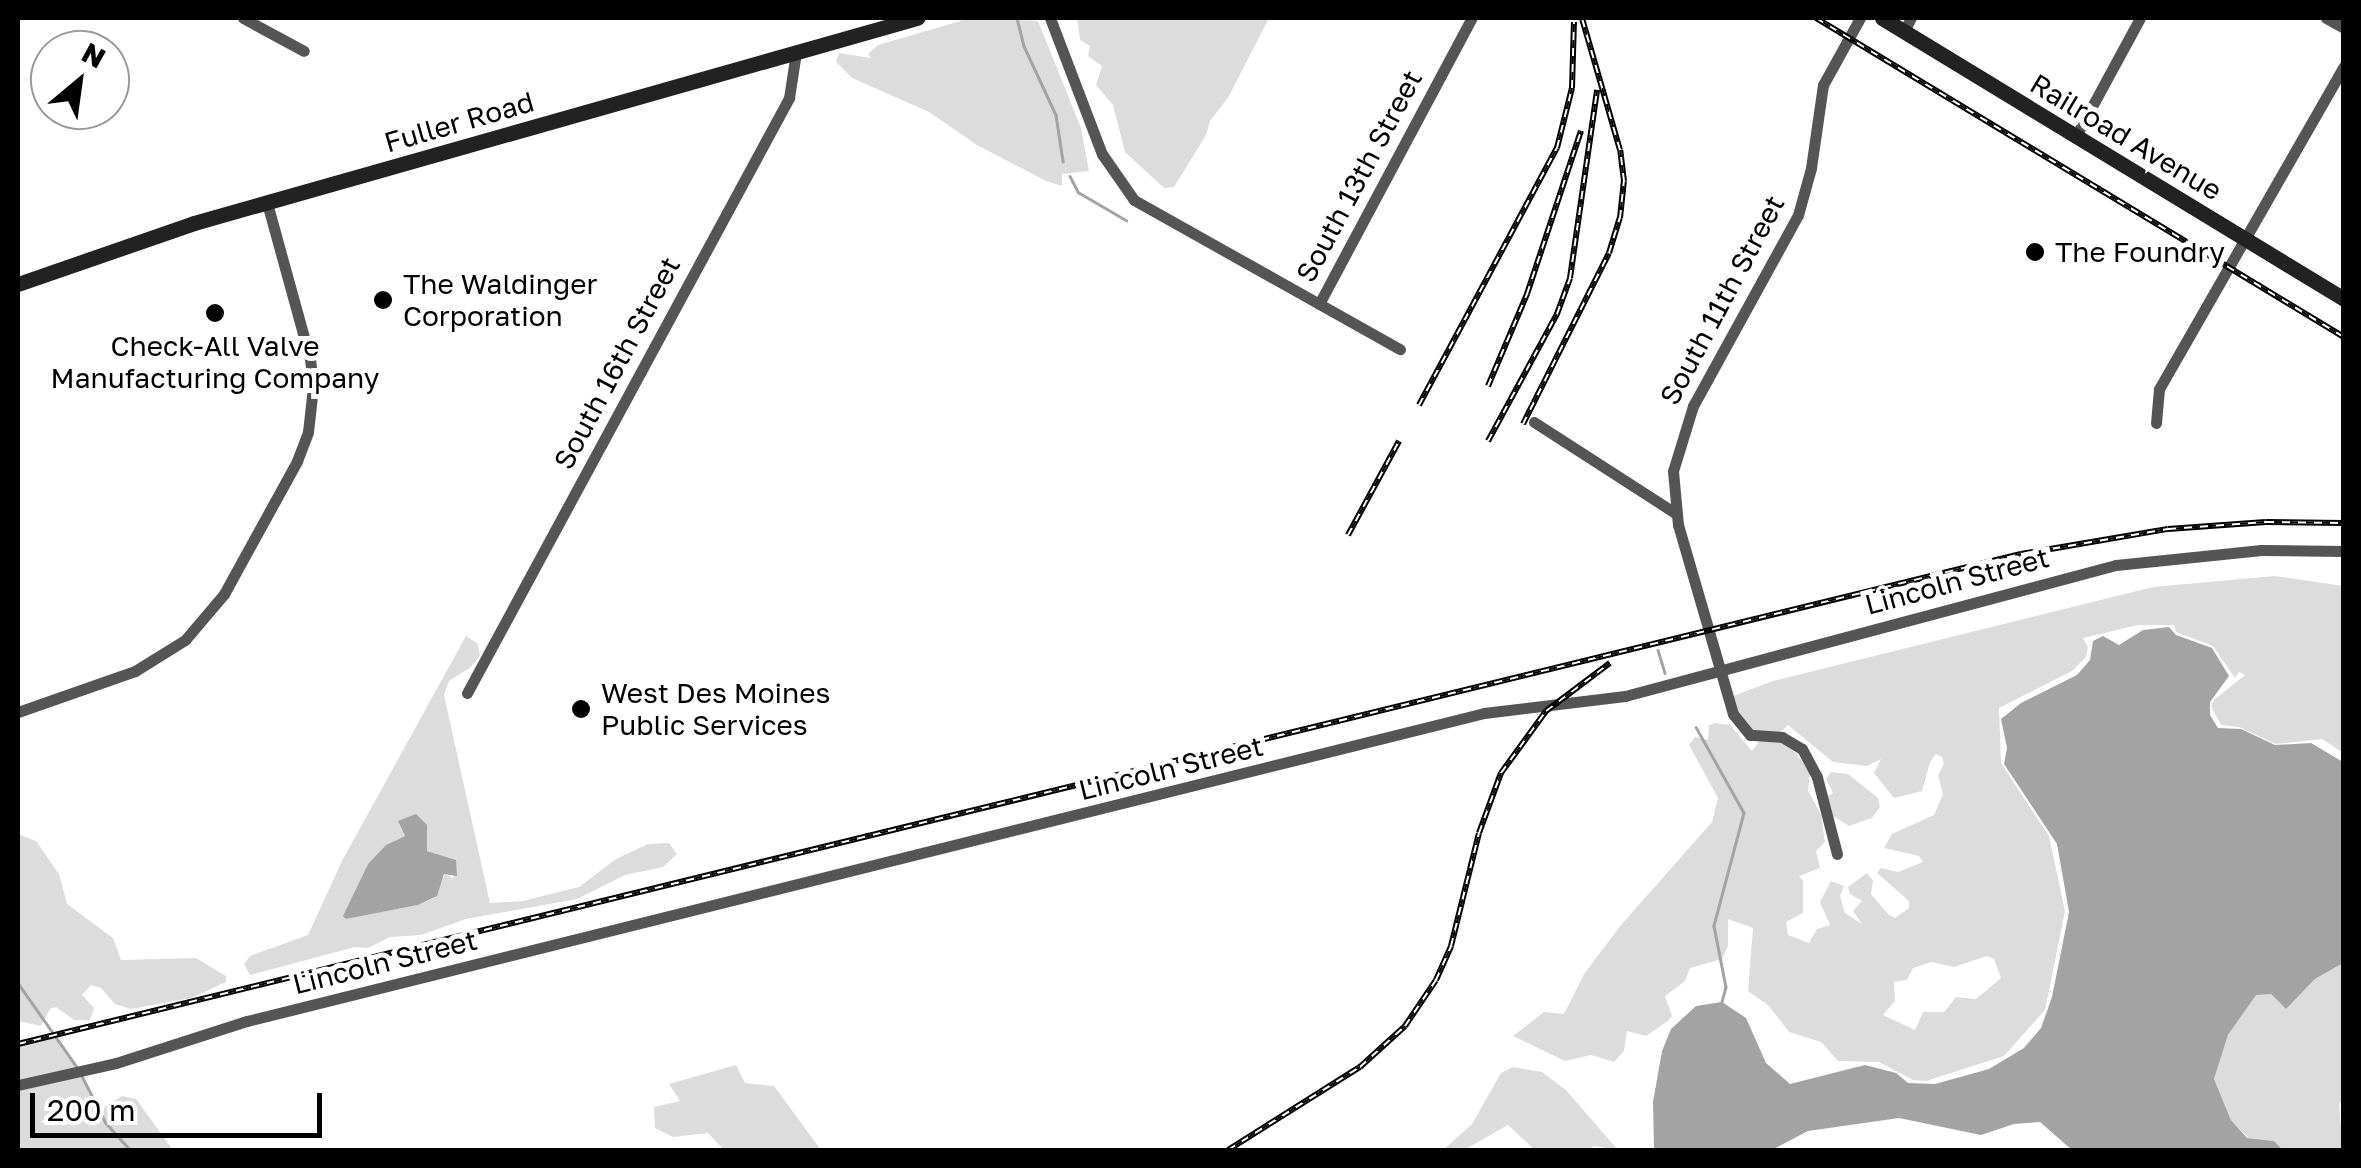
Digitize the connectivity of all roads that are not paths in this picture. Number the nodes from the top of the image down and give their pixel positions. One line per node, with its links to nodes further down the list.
1 (243, 18): 11 (street)
2 (916, 18): 12 (street, Fuller Road)
3 (1050, 18): 19 (street)
4 (1472, 18): 19 (street, South 13th Street)
5 (1860, 18): 23 (street, South 11th Street)
6 (1882, 18): 9 (street, Railroad Avenue)
7 (2140, 18): 14 (street)
8 (2326, 18): 10 (street)
9 (1908, 24): 14 (street, Railroad Avenue)
10 (2344, 28)
11 (304, 51)
12 (796, 52): 15 (street, Fuller Road); 26 (street, South 16th Street)
13 (2344, 66): 16 (street)
14 (2076, 136): 16 (street, Railroad Avenue)
15 (266, 202): 17 (street, Fuller Road); 27 (street)
16 (2247, 240): 18 (street, Railroad Avenue); 22 (street)
17 (18, 284)
18 (2344, 299)
19 (1318, 304): 20 (street)
20 (1400, 349)
21 (1534, 422): 23 (street)
22 (2156, 423)
23 (1675, 513): 25 (street, South 11th Street)
24 (2344, 551): 25 (street, Lincoln Street)
25 (1719, 669): 28 (street, South 11th Street); 29 (street, Lincoln Street)
26 (467, 693)
27 (18, 712)
28 (1837, 854)
29 (18, 1085)

